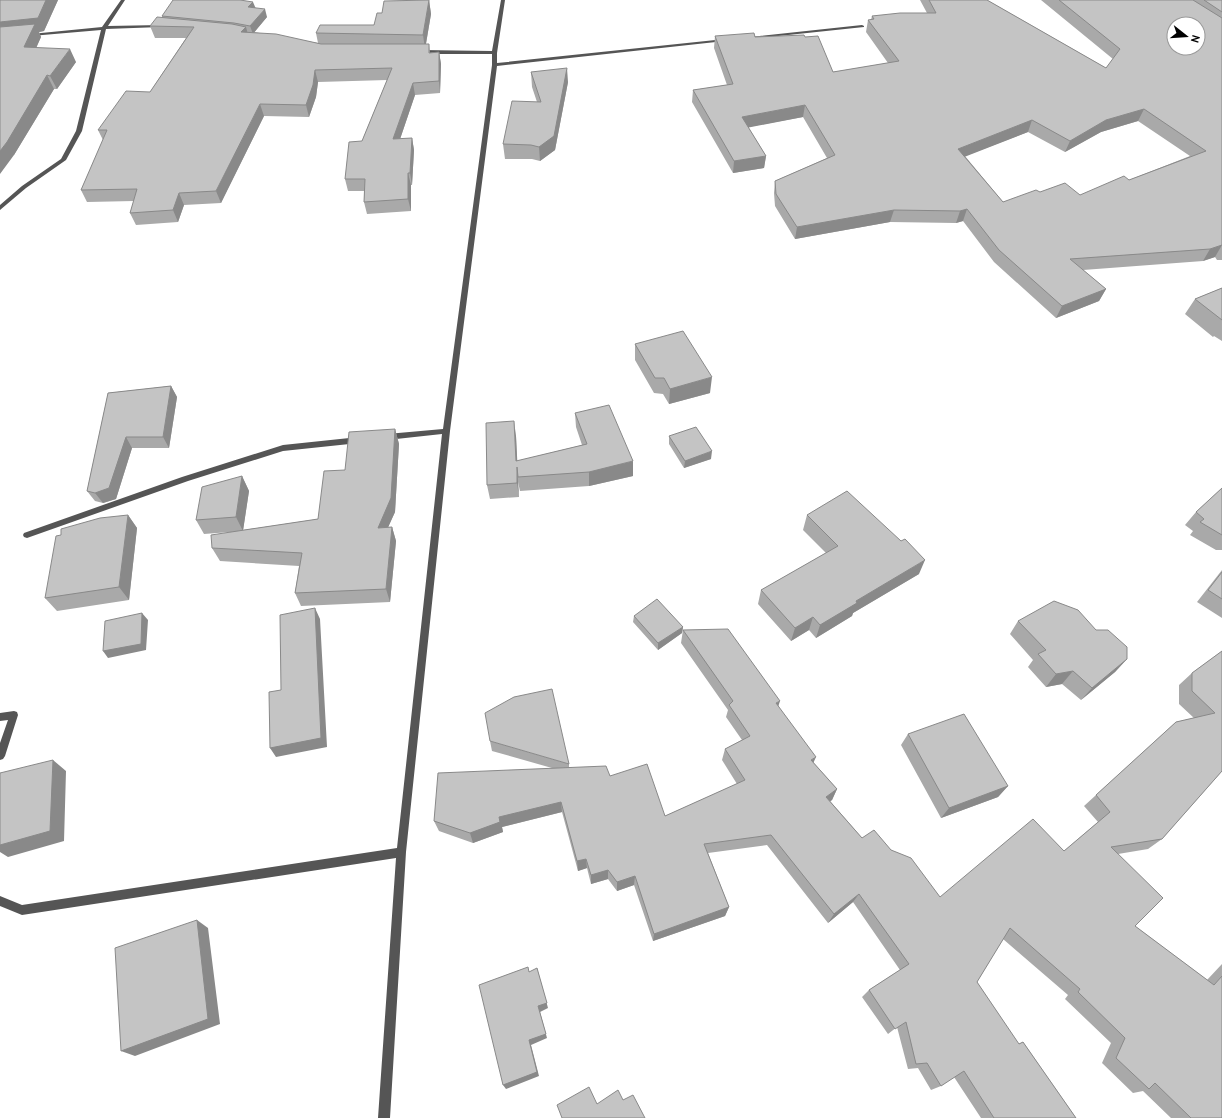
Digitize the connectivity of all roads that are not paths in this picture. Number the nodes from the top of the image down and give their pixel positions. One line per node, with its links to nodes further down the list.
1 (123, 0): 5 (street)
2 (503, 0): 10 (street)
3 (170, 26): 5 (street)
4 (862, 26): 7 (street)
5 (104, 28): 6 (street); 12 (street)
6 (24, 36)
7 (740, 39)
8 (732, 40): 11 (street)
9 (417, 52): 10 (street)
10 (494, 53): 11 (street)
11 (495, 65): 13 (street)
12 (0, 208)
13 (446, 431): 14 (street); 17 (street)
14 (27, 535)
15 (0, 717): 16 (street)
16 (0, 756)
17 (401, 852): 18 (street); 19 (street)
18 (0, 901)
19 (384, 1118)

